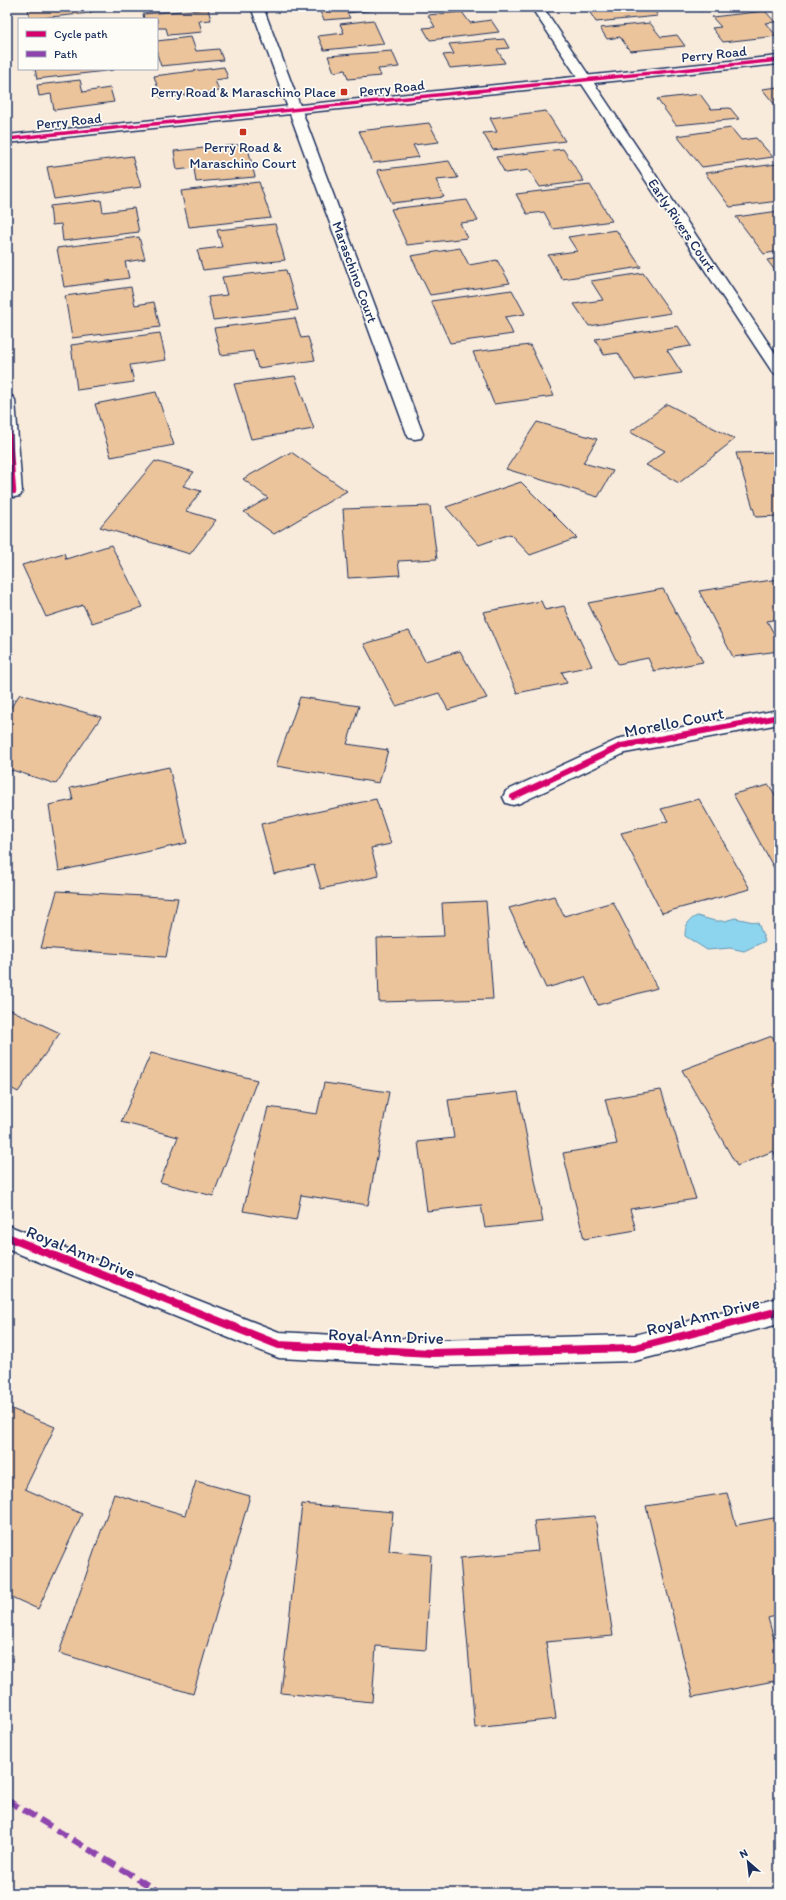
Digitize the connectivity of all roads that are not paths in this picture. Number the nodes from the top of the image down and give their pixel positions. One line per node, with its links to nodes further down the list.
1 (257, 7): 5 (street, Maraschino Court)
2 (537, 7): 4 (street, Early Rivers Court)
3 (779, 60): 4 (street, Perry Road)
4 (584, 80): 5 (street, Perry Road); 7 (street, Early Rivers Court)
5 (294, 110): 6 (street, Perry Road); 9 (street, Maraschino Court)
6 (7, 139)
7 (779, 370)
8 (7, 400): 10 (street)
9 (415, 434)
10 (14, 492)
11 (779, 717): 12 (street, Morello Court)
12 (513, 797)
13 (7, 1237): 14 (street, Royal Ann Drive)
14 (779, 1311)

